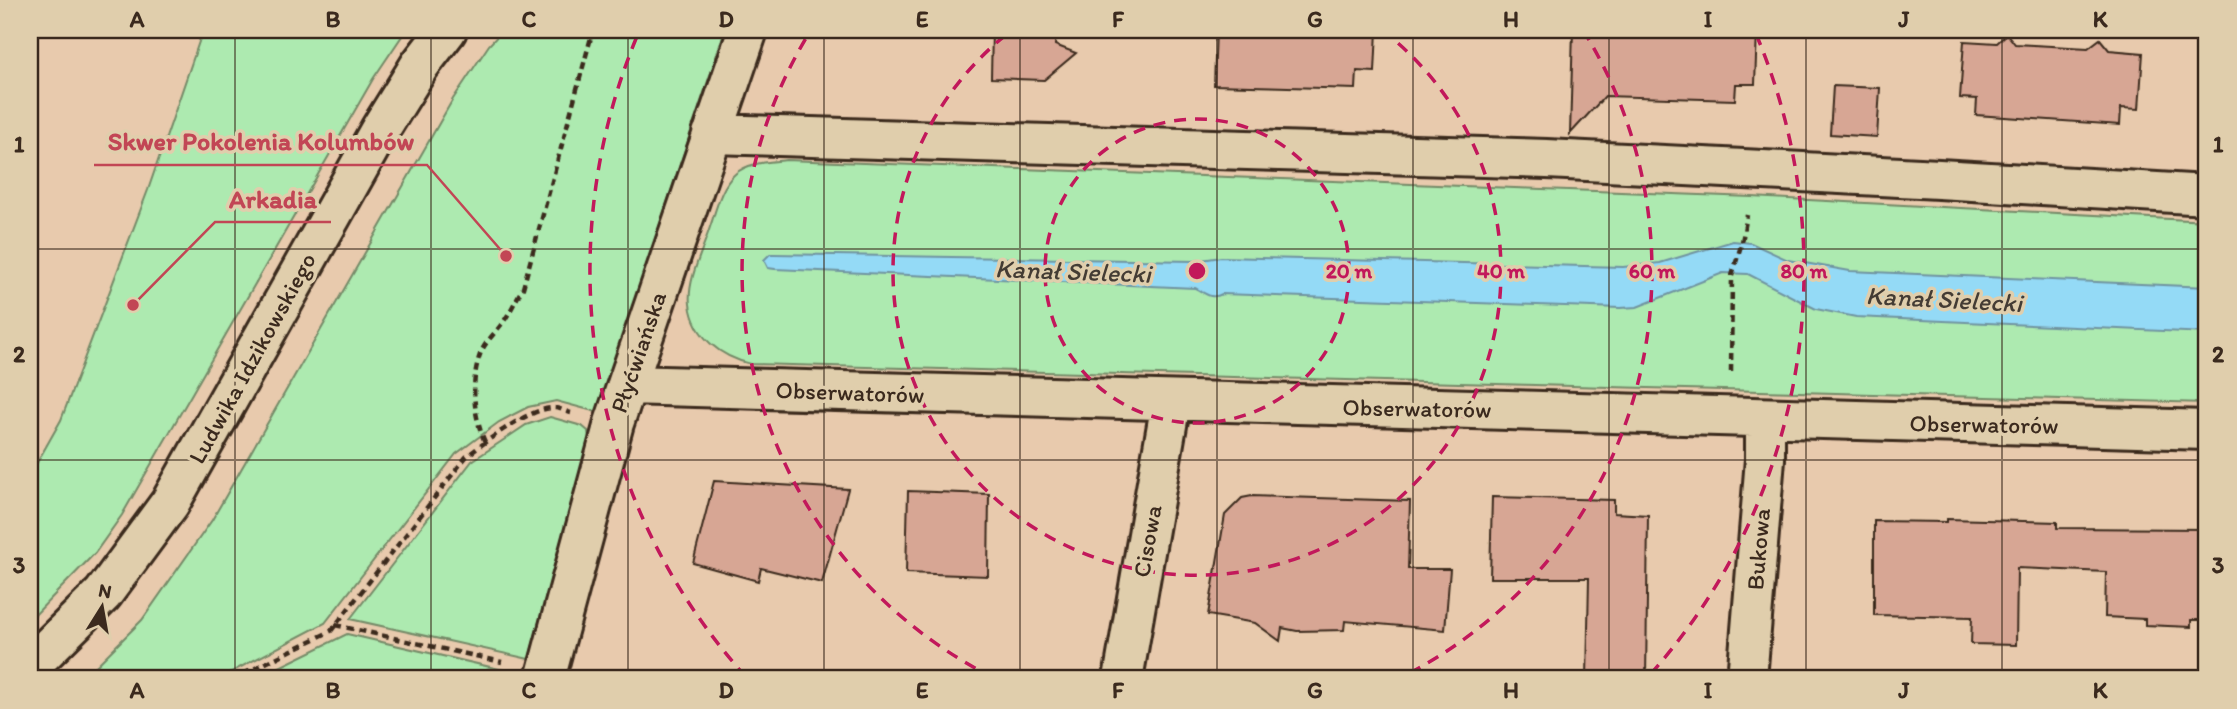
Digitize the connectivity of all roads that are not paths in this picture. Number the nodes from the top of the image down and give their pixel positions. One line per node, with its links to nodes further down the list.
1 (447, 30): 9 (street, Ludwika Idzikowskiego)
2 (748, 30): 3 (street, Płyćwiańska)
3 (712, 134): 4 (street); 5 (street, Płyćwiańska)
4 (2207, 195)
5 (627, 385): 6 (street, Obserwatorów); 10 (street, Płyćwiańska)
6 (1171, 402): 7 (street, Obserwatorów); 11 (street, Cisowa)
7 (1765, 419): 8 (street, Obserwatorów); 12 (street, Bukowa)
8 (2207, 430)
9 (30, 666)
10 (545, 679)
11 (1123, 679)
12 (1748, 679)

